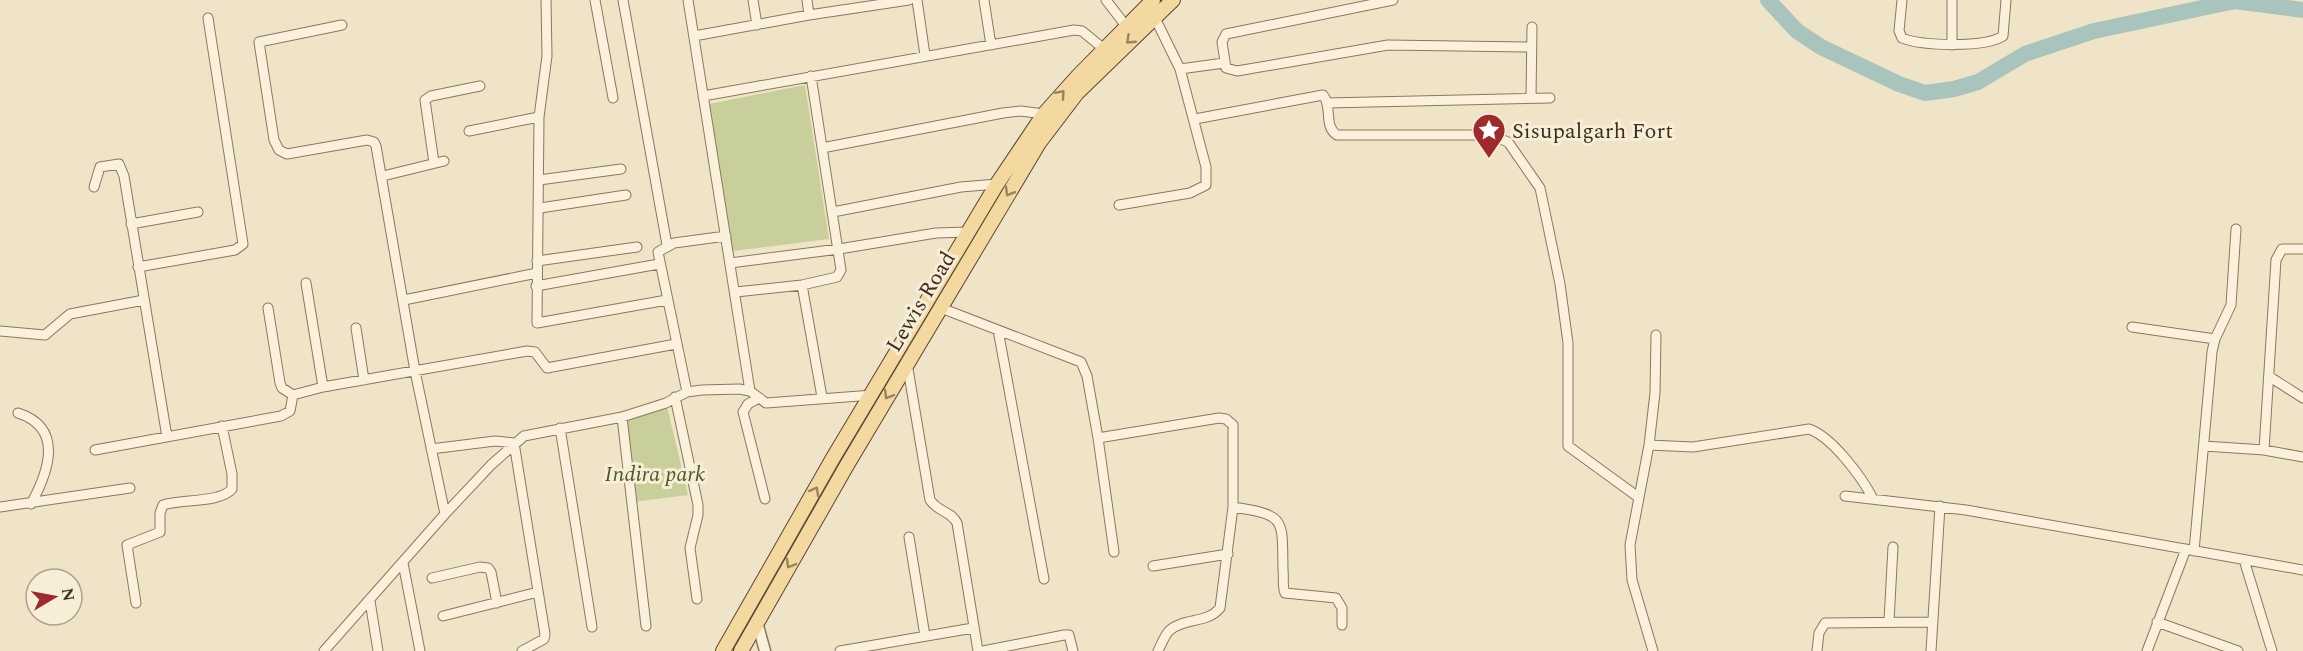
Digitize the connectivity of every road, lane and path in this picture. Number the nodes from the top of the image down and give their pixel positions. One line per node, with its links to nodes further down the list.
1 (546, 0): 41 (street)
2 (596, 0): 36 (street)
3 (623, 0): 61 (street)
4 (688, 0): 25 (street)
5 (753, 0): 22 (street)
6 (807, 0): 18 (street)
7 (909, 0): 17 (street)
8 (917, 0): 30 (street)
9 (984, 0): 26 (street)
10 (1106, 0): 23 (street)
11 (1153, 0): 23 (main road, Lewis Road)
12 (1173, 0): 20 (main road, Lewis Road)
13 (1393, 0): 31 (street)
14 (1902, 0): 27 (street)
15 (1952, 0): 27 (street)
16 (2006, 0): 27 (street)
17 (859, 4): 18 (street)
18 (809, 15): 22 (street)
19 (208, 18): 68 (street)
20 (1155, 18): 32 (street); 78 (main road, Lewis Road, one-way to 78)
21 (342, 25): 48 (street)
22 (757, 25): 25 (street)
23 (1126, 26): 29 (main road, Lewis Road)
24 (1532, 27): 28 (street)
25 (694, 36): 35 (street)
26 (991, 45): 29 (street); 30 (street)
27 (1952, 45)
28 (1531, 47): 31 (street); 37 (street)
29 (1104, 49): 40 (main road, Lewis Road, one-way to 29)
30 (925, 55): 33 (street)
31 (1224, 63): 32 (street)
32 (1180, 69): 42 (street)
33 (811, 76): 35 (street); 44 (street)
34 (480, 86): 46 (street)
35 (703, 96): 60 (street)
36 (613, 98)
37 (1531, 98): 38 (street); 39 (street)
38 (1550, 98)
39 (1327, 103): 42 (street); 116 (street)
40 (1044, 114): 44 (street); 50 (main road, Lewis Road)
41 (539, 117): 43 (street); 49 (street)
42 (1195, 119): 53 (street)
43 (469, 131)
44 (822, 148): 56 (street)
45 (444, 161): 46 (street)
46 (434, 163): 48 (street)
47 (621, 169): 49 (street)
48 (383, 176): 75 (street)
49 (539, 180): 54 (street)
50 (997, 184): 56 (street); 59 (main road, Lewis Road)
51 (93, 187): 57 (street)
52 (626, 195): 54 (street)
53 (1119, 205)
54 (540, 208): 65 (street)
55 (198, 212): 57 (street)
56 (833, 212): 63 (street)
57 (131, 224): 68 (street)
58 (2236, 229): 84 (street)
59 (969, 232): 63 (street); 93 (main road, Lewis Road)
60 (726, 236): 61 (street); 66 (street)
61 (667, 245): 67 (street)
62 (637, 247): 65 (street)
63 (839, 249): 66 (street); 71 (street)
64 (2303, 249): 88 (street)
65 (537, 261): 69 (street)
66 (730, 263): 73 (street)
67 (659, 264): 72 (street); 76 (street)
68 (138, 267): 74 (street)
69 (537, 273): 72 (street); 75 (street)
70 (306, 283): 90 (street)
71 (802, 285): 73 (street); 96 (street)
72 (537, 286): 76 (street)
73 (736, 292): 92 (street)
74 (144, 300): 82 (street); 103 (street)
75 (404, 300): 87 (street)
76 (667, 300): 85 (street)
77 (268, 308): 94 (street)
78 (941, 308): 81 (street); 86 (main road, Lewis Road)
79 (2132, 327): 84 (street)
80 (356, 328): 89 (street)
81 (998, 330): 104 (street); 134 (street)
82 (0, 332)
83 (1656, 335): 106 (street)
84 (2214, 339): 107 (street)
85 (676, 344): 87 (street); 91 (street)
86 (907, 363): 113 (main road, Lewis Road, one-way to 113); 148 (street)
87 (416, 371): 89 (street); 108 (street)
88 (2270, 377): 97 (street); 110 (street)
89 (364, 380): 90 (street)
90 (322, 387): 94 (street)
91 (687, 392): 92 (street); 95 (street)
92 (750, 392): 98 (street)
93 (873, 394): 96 (street); 112 (main road, Lewis Road)
94 (293, 395): 101 (street)
95 (675, 397): 100 (street); 136 (street)
96 (822, 397): 98 (street)
97 (2303, 398)
98 (757, 399): 117 (street)
99 (18, 413): 119 (street)
100 (622, 417): 102 (street); 146 (street)
101 (222, 426): 103 (street); 138 (street)
102 (560, 428): 105 (street); 147 (street)
103 (167, 437): 109 (street)
104 (1098, 438): 122 (street); 127 (street)
105 (514, 443): 108 (street); 123 (street); 135 (street)
106 (1649, 445): 116 (street); 118 (street)
107 (2204, 446): 110 (street); 126 (street)
108 (430, 448): 123 (street)
109 (95, 450)
110 (2264, 450): 111 (street)
111 (2303, 457)
112 (833, 458): 113 (main road); 154 (main road, Lewis Road, one-way to 112)
113 (846, 465): 142 (main road, Lewis Road, one-way to 142)
114 (130, 488): 119 (street)
115 (1845, 496): 118 (street)
116 (1638, 497): 162 (street)
117 (765, 499)
118 (1873, 499): 120 (street)
119 (31, 504): 121 (street)
120 (1940, 506): 126 (street); 143 (street)
121 (0, 507)
122 (1233, 507): 128 (street); 145 (street)
123 (445, 514): 130 (street)
124 (909, 537): 149 (street)
125 (1893, 547): 141 (street)
126 (2190, 550): 129 (street); 144 (street)
127 (1114, 552)
128 (1228, 554): 131 (street); 161 (street)
129 (2244, 560): 132 (street); 167 (street)
130 (403, 563): 137 (street); 152 (street)
131 (1153, 566)
132 (2303, 570)
133 (432, 578): 139 (street)
134 (1044, 579)
135 (538, 592): 139 (street); 153 (street)
136 (697, 599)
137 (370, 600): 150 (street); 151 (street)
138 (136, 603)
139 (497, 603): 140 (street)
140 (443, 616)
141 (1889, 621): 143 (street); 163 (street)
142 (757, 622): 155 (main road, Lewis Road); 156 (street)
143 (1933, 622): 164 (street)
144 (2157, 622): 165 (street); 166 (street)
145 (1342, 625)
146 (646, 626)
147 (592, 627)
148 (973, 628): 149 (street); 158 (street)
149 (925, 636): 157 (street)
150 (324, 651)
151 (378, 651)
152 (420, 651)
153 (522, 651)
154 (723, 651)
155 (741, 651)
156 (765, 651)
157 (840, 651)
158 (978, 651)
159 (983, 651): 160 (street)
160 (1073, 651)
161 (1158, 651)
162 (1653, 651)
163 (1817, 651)
164 (1932, 651)
165 (2147, 651)
166 (2238, 651)
167 (2272, 651)

